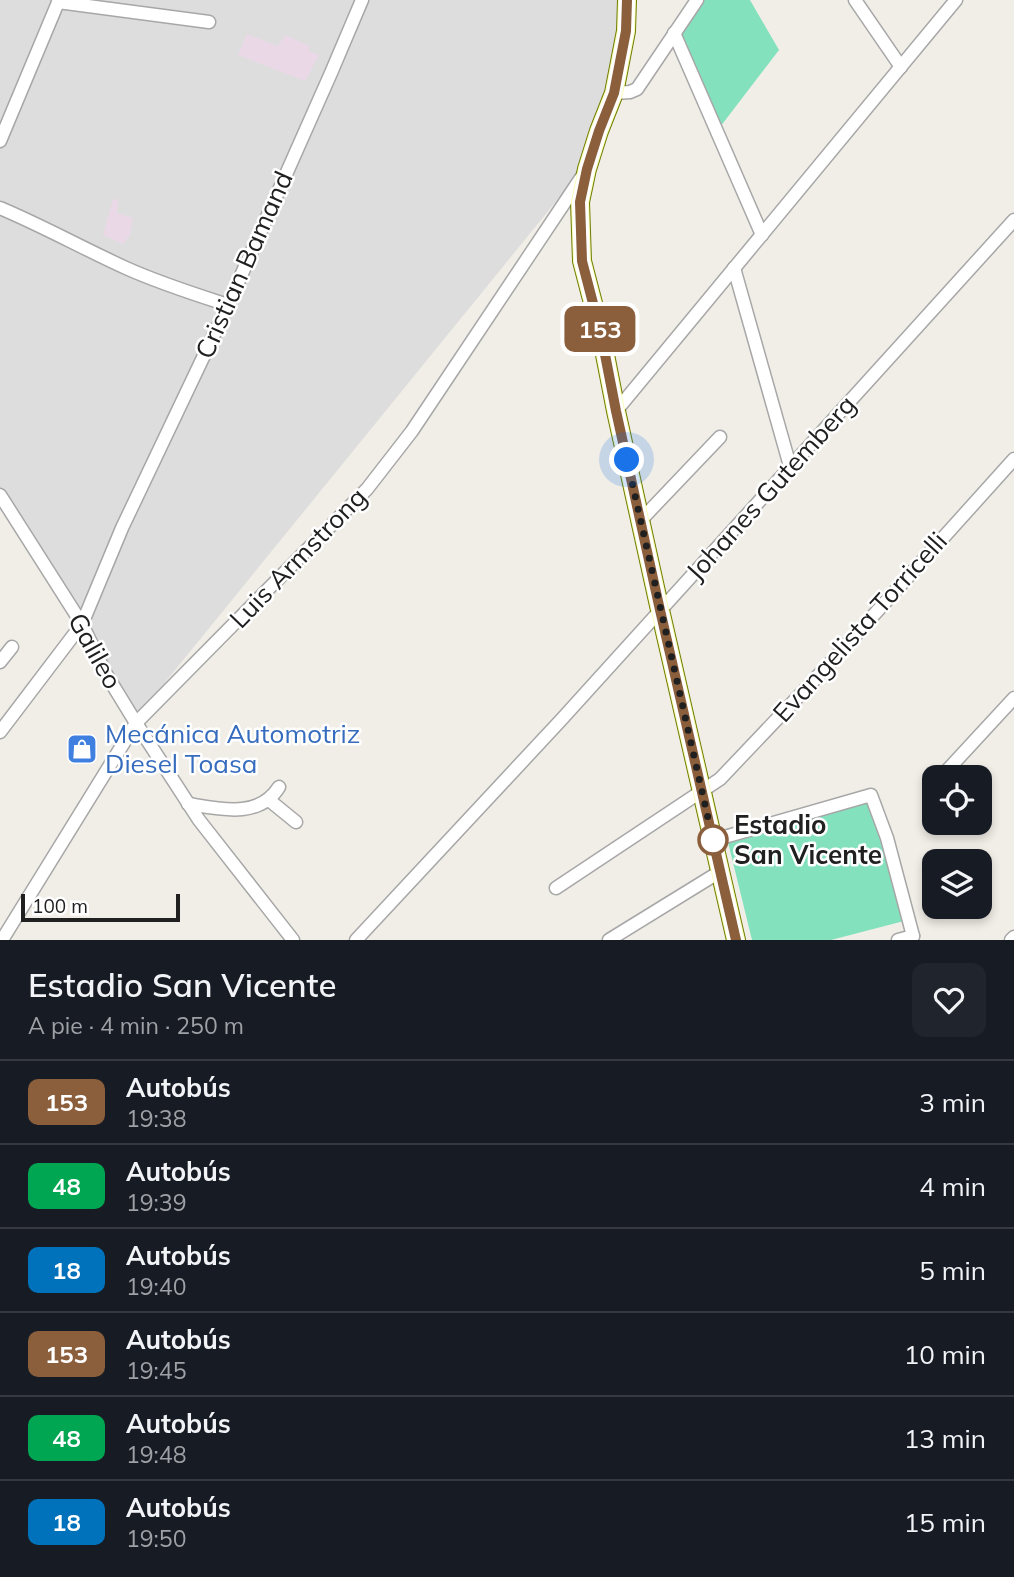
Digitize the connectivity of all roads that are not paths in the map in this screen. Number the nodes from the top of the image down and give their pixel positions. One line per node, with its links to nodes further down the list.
1 (362, 0): 17 (street, Cristian Bamand)
2 (627, 0): 10 (street)
3 (697, 0): 8 (street)
4 (855, 0): 9 (street)
5 (956, 0): 9 (street)
6 (59, 1): 7 (street); 11 (street)
7 (209, 22)
8 (674, 33): 10 (street); 15 (street)
9 (901, 67): 15 (street)
10 (614, 93): 12 (street)
11 (0, 141)
12 (587, 169): 18 (street); 29 (street, Luis Armstrong)
13 (0, 208): 17 (street)
14 (1014, 220): 21 (street, Johanes Gutemberg)
15 (762, 235): 16 (street)
16 (734, 268): 18 (street); 21 (street)
17 (228, 305): 25 (street, Cristian Bamand)
18 (616, 411): 23 (street)
19 (720, 437): 23 (street)
20 (1014, 459): 33 (street, Evangelista Torricelli)
21 (790, 466): 24 (street, Johanes Gutemberg)
22 (0, 495): 25 (street, Galileo)
23 (640, 521): 24 (street)
24 (660, 610): 33 (street); 43 (street, Johanes Gutemberg)
25 (82, 624): 29 (street, Galileo); 30 (street, Cristian Bamand)
26 (12, 647): 27 (street)
27 (0, 662)
28 (1014, 698): 31 (street)
29 (136, 723): 35 (street, Galileo); 41 (street, Luis Armstrong)
30 (0, 732)
31 (952, 765)
32 (279, 787): 34 (street)
33 (702, 792): 37 (street); 39 (street, Evangelista Torricelli)
34 (269, 800): 35 (street); 36 (street)
35 (188, 804): 42 (street, Galileo)
36 (296, 822)
37 (713, 840): 38 (street); 40 (street)
38 (721, 871): 44 (street); 45 (street)
39 (556, 888)
40 (915, 938): 46 (street)
41 (2, 940)
42 (293, 940)
43 (356, 940)
44 (609, 940)
45 (736, 940)
46 (898, 940)

